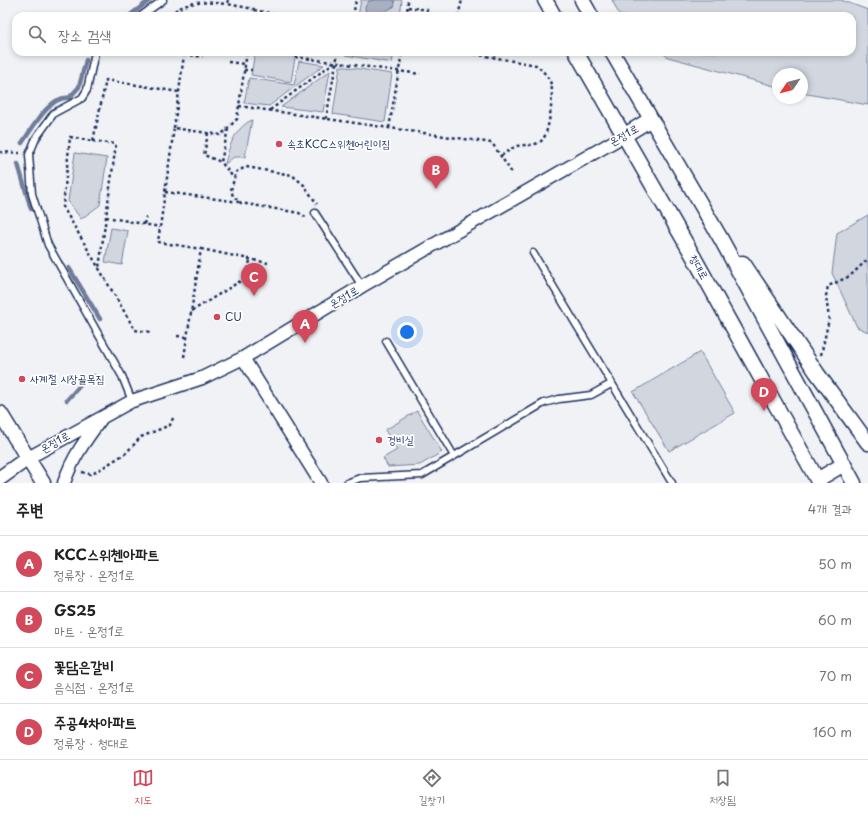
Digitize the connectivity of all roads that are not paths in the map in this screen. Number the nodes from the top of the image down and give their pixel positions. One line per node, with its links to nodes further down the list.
1 (163, 0): 4 (lane)
2 (545, 0): 5 (street)
3 (582, 0): 6 (street)
4 (146, 12)
5 (552, 12)
6 (589, 12)
7 (95, 56): 19 (lane)
8 (578, 56): 11 (street, 청대로)
9 (614, 56): 10 (street)
10 (651, 119): 11 (street, 온정1로); 12 (street)
11 (625, 135): 15 (street, 온정1로); 27 (street, 청대로)
12 (679, 167): 22 (street); 25 (street)
13 (318, 211): 15 (lane)
14 (533, 253): 18 (lane)
15 (362, 286): 17 (street, 온정1로)
16 (386, 341): 23 (lane)
17 (243, 358): 19 (street, 온정1로); 30 (street)
18 (611, 384): 23 (lane); 32 (lane)
19 (132, 400): 21 (street, 온정1로)
20 (0, 413): 24 (street)
21 (104, 415): 24 (street, 온정1로); 29 (street)
22 (868, 443)
23 (454, 456): 31 (lane)
24 (28, 458): 26 (street); 28 (street)
25 (844, 464): 27 (street); 33 (street)
26 (0, 478)
27 (816, 482)
28 (42, 483)
29 (64, 483)
30 (321, 483)
31 (347, 483)
32 (672, 483)
33 (854, 483)

